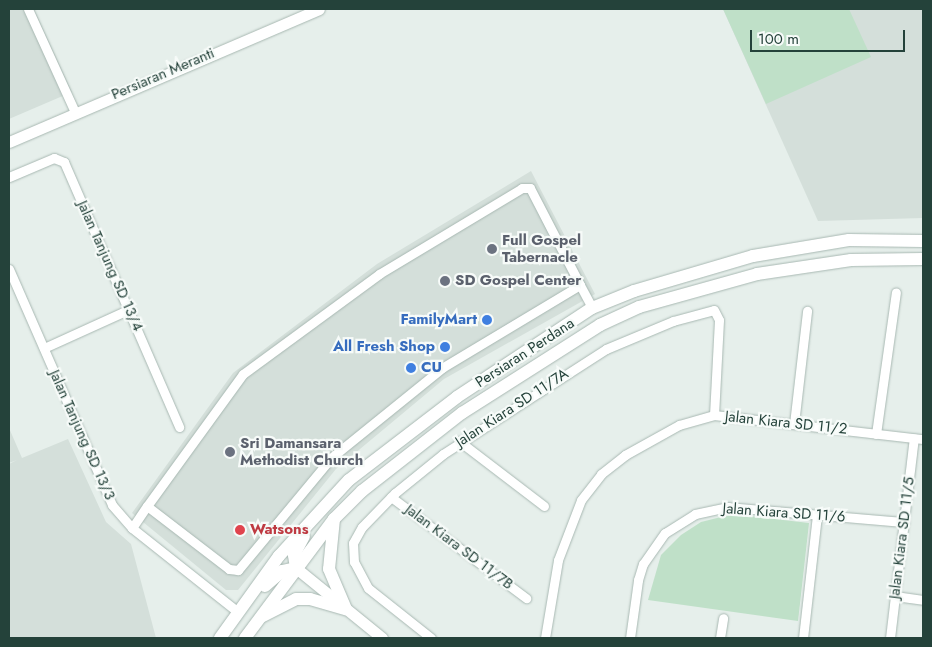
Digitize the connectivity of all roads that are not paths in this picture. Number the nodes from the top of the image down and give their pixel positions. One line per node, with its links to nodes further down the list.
1 (28, 9): 3 (street)
2 (319, 9): 3 (street, Persiaran Meranti)
3 (75, 112): 4 (street, Persiaran Meranti)
4 (9, 142)
5 (9, 177): 12 (street, Jalan Tanjung SD 13/4)
6 (923, 241): 11 (main road, Persiaran Perdana)
7 (923, 259): 26 (main road, Persiaran Perdana)
8 (9, 269): 14 (street, Jalan Tanjung SD 13/3)
9 (580, 286): 11 (street); 22 (street); 22 (street)
10 (896, 292): 18 (street)
11 (592, 308): 24 (main road, Persiaran Perdana)
12 (130, 309): 14 (street); 17 (street, Jalan Tanjung SD 13/4)
13 (807, 311): 16 (street)
14 (44, 348): 28 (street, Jalan Tanjung SD 13/3)
15 (714, 416): 16 (street, Jalan Kiara SD 11/2); 20 (street, Jalan Kiara SD 11/7A); 41 (street, Jalan Kiara SD 11/2)
16 (794, 424): 18 (street, Jalan Kiara SD 11/2)
17 (179, 427)
18 (876, 434): 19 (street, Jalan Kiara SD 11/2)
19 (918, 438): 27 (street, Jalan Kiara SD 11/5)
20 (459, 441): 21 (street, Jalan Kiara SD 11/7A); 23 (street)
21 (391, 497): 31 (street, Jalan Kiara SD 11/7B); 40 (street, Jalan Kiara SD 11/7A)
22 (147, 506): 28 (street)
23 (544, 506)
24 (321, 507): 29 (main road); 33 (main road, Persiaran Perdana)
25 (817, 516): 27 (street, Jalan Kiara SD 11/6); 42 (street, Jalan Kiara SD 11/6); 44 (street)
26 (334, 519): 29 (main road, Persiaran Perdana); 34 (main road)
27 (904, 522): 30 (street, Jalan Kiara SD 11/5)
28 (132, 528): 33 (street, Jalan Tanjung SD 13/3)
29 (296, 568): 33 (main road); 34 (street); 35 (main road, Persiaran Perdana)
30 (894, 596): 32 (street); 45 (street, Jalan Kiara SD 11/5)
31 (526, 598)
32 (923, 600)
33 (242, 607): 37 (main road, Persiaran Perdana)
34 (346, 609): 35 (main road); 39 (street)
35 (259, 618): 38 (main road, Persiaran Perdana)
36 (723, 618): 43 (street)
37 (220, 638)
38 (245, 638)
39 (382, 638)
40 (431, 638)
41 (545, 638)
42 (630, 638)
43 (720, 638)
44 (803, 638)
45 (890, 638)

